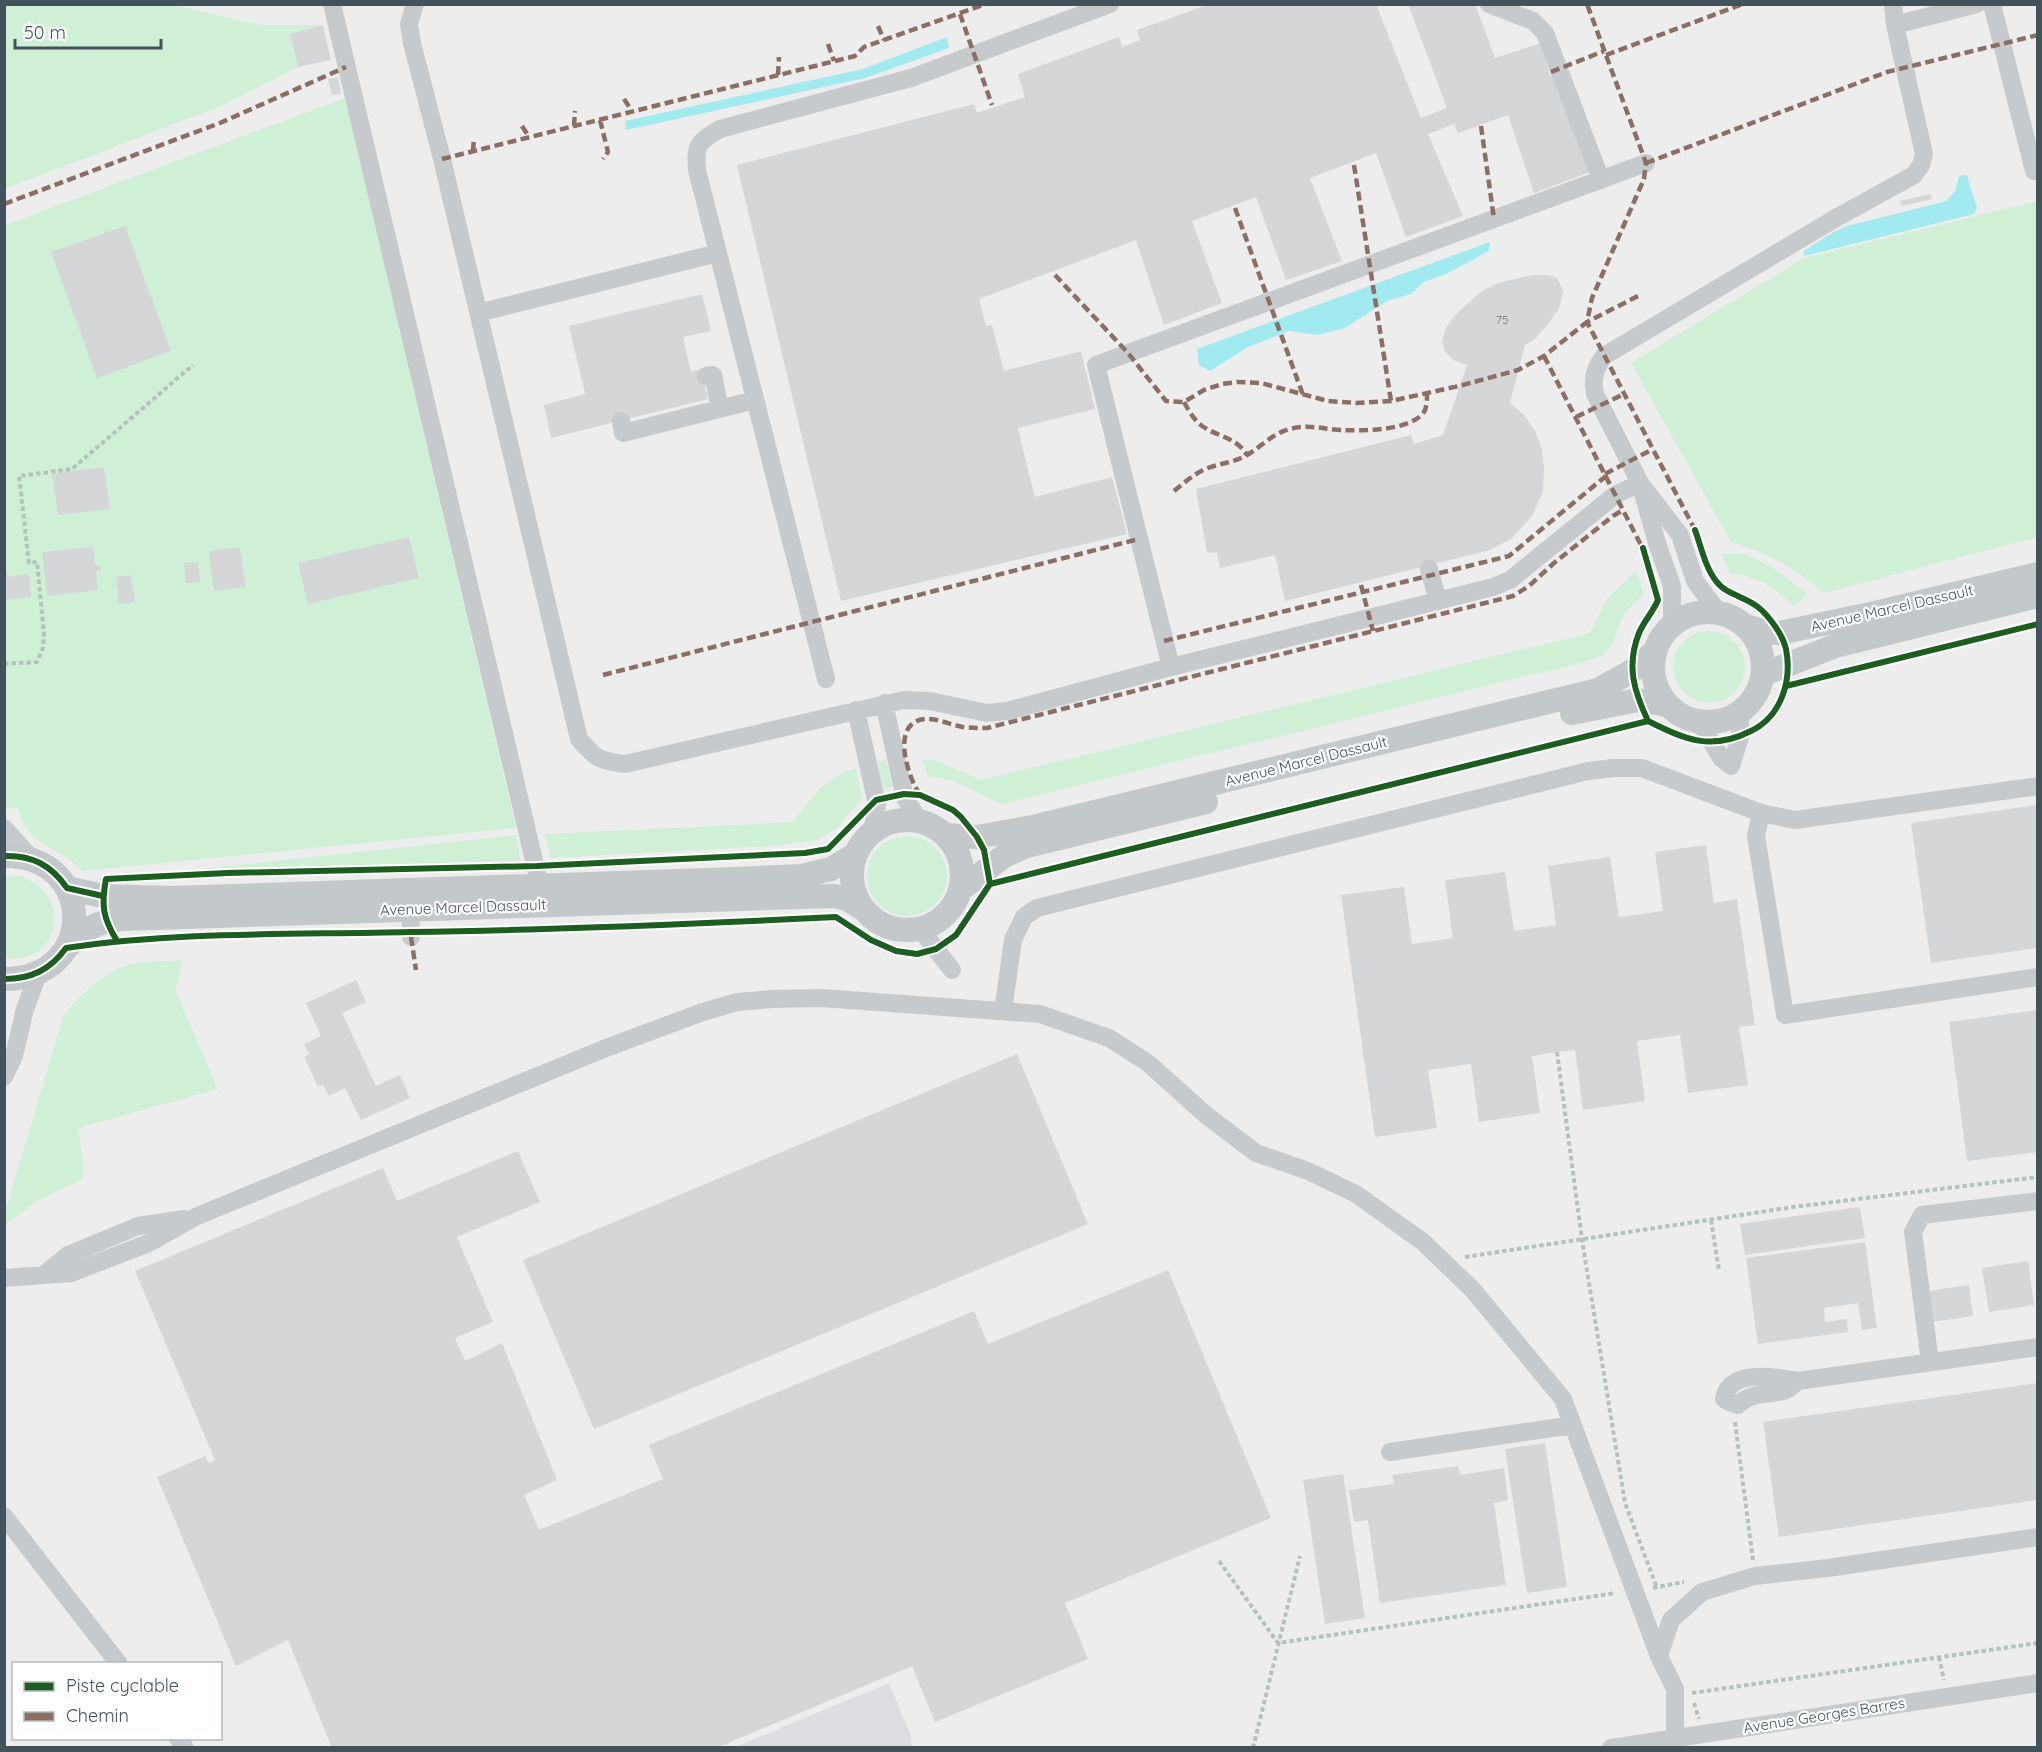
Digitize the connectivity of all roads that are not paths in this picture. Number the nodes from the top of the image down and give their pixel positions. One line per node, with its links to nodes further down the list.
1 (332, 4): 44 (street)
2 (416, 4): 13 (street)
3 (1110, 4): 12 (street)
4 (1489, 4): 11 (street)
5 (1893, 4): 8 (street)
6 (1977, 4): 8 (street)
7 (1992, 4): 10 (street)
8 (1895, 25): 18 (street)
9 (1646, 163): 11 (street)
10 (2037, 170)
11 (1601, 180): 27 (street)
12 (718, 254): 13 (street); 15 (street)
13 (478, 313): 32 (street)
14 (706, 376): 16 (street)
15 (755, 400): 16 (street); 29 (street)
16 (720, 409): 17 (street)
17 (621, 420)
18 (1640, 483): 22 (street); 23 (street); 24 (street)
19 (1429, 569): 22 (street)
20 (2037, 574): 25 (main road, Avenue Marcel Dassault)
21 (2037, 596): 28 (main road, Avenue Marcel Dassault)
22 (1437, 601): 27 (street)
23 (1719, 613): 24 (main road); 25 (main road)
24 (1672, 625): 26 (main road)
25 (1746, 626): 28 (main road)
26 (1655, 651): 31 (main road); 40 (main road, Avenue Marcel Dassault)
27 (1171, 667): 30 (street)
28 (1764, 674): 33 (main road)
29 (826, 679)
30 (884, 703): 32 (street); 37 (street)
31 (1667, 705): 34 (main road); 46 (main road, Avenue Marcel Dassault)
32 (856, 710): 39 (street)
33 (1740, 713): 34 (main road); 34 (street)
34 (1699, 722)
35 (2037, 786): 36 (street)
36 (1761, 813): 54 (street); 56 (street)
37 (920, 822): 39 (main road); 40 (main road)
38 (4, 828): 43 (street)
39 (872, 833): 41 (main road)
40 (945, 835): 46 (main road)
41 (856, 854): 44 (main road, Avenue Marcel Dassault); 48 (main road)
42 (4, 856): 43 (main road)
43 (31, 858): 45 (main road)
44 (540, 886): 45 (main road, Avenue Marcel Dassault)
45 (67, 888): 51 (main road)
46 (960, 890): 49 (main road)
47 (410, 909): 48 (main road, Avenue Marcel Dassault); 50 (street); 51 (main road, Avenue Marcel Dassault)
48 (865, 910): 49 (main road)
49 (920, 928): 52 (street)
50 (411, 937)
51 (66, 948): 53 (main road, Avenue Marcel Dassault)
52 (952, 969)
53 (38, 974): 55 (main road); 57 (street)
54 (2037, 977)
55 (4, 979)
56 (1003, 1011): 59 (street); 63 (street)
57 (5, 1072)
58 (2037, 1201): 61 (street)
59 (4, 1278)
60 (2037, 1347): 61 (street)
61 (1930, 1362): 62 (street)
62 (1729, 1402)
63 (1573, 1425): 64 (street); 67 (street)
64 (1390, 1452)
65 (4, 1516): 68 (street)
66 (2037, 1537): 67 (street)
67 (1659, 1656): 70 (street)
68 (117, 1662)
69 (2037, 1683): 70 (street, Avenue Georges Barres)
70 (1674, 1738): 71 (street, Avenue Georges Barres)
71 (1611, 1748)

